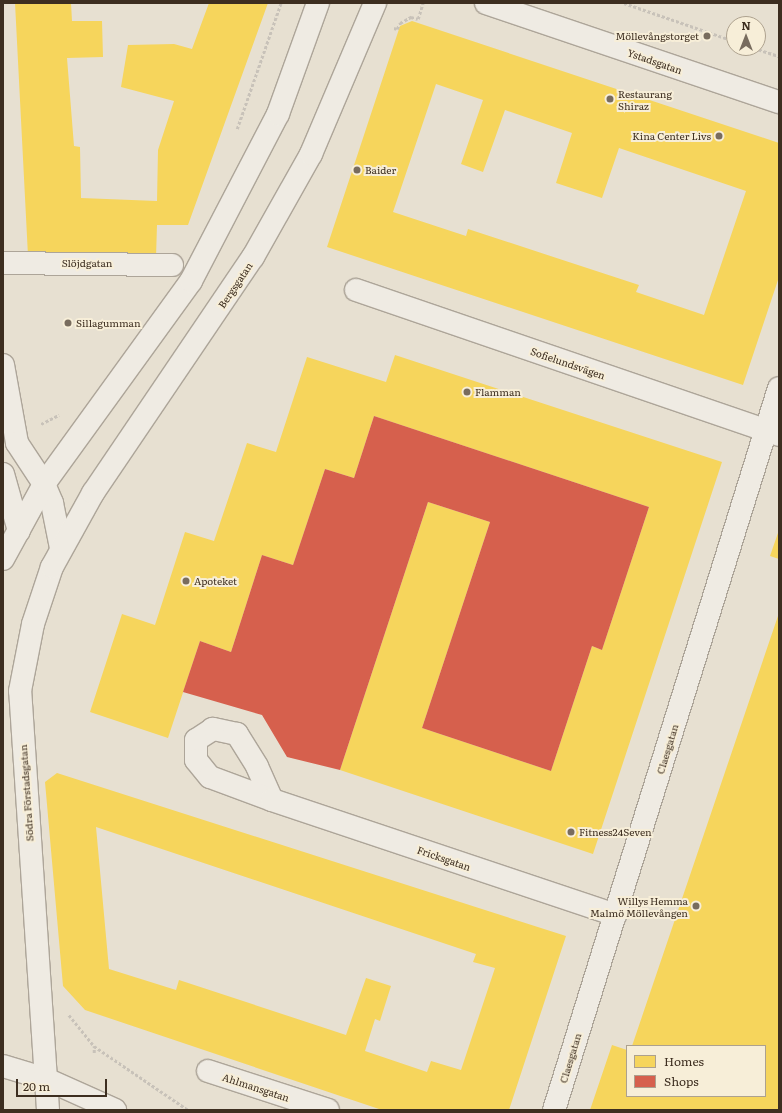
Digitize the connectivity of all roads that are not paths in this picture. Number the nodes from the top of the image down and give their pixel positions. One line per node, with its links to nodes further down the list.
1 (318, 3): 12 (street)
2 (375, 3): 14 (street, Bergsgatan)
3 (486, 3): 4 (street, Ystadsgatan)
4 (779, 102)
5 (3, 263): 6 (street, Slöjdgatan)
6 (172, 265)
7 (356, 290): 10 (street, Sofielundsvägen)
8 (3, 365): 12 (street)
9 (779, 388): 10 (street, Claesgatan)
10 (772, 432): 17 (street, Claesgatan)
11 (3, 474): 13 (street)
12 (44, 484): 13 (street); 14 (street)
13 (19, 530): 15 (street)
14 (61, 548): 20 (street, Södra Förstadsgatan)
15 (3, 559)
16 (272, 800): 17 (street, Fricksgatan)
17 (615, 915): 24 (street, Claesgatan)
18 (3, 1066): 20 (street)
19 (208, 1071): 23 (street, Ahlmansgatan)
20 (46, 1079): 21 (street, Södra Förstadsgatan); 22 (street)
21 (48, 1110)
22 (115, 1110)
23 (328, 1110)
24 (554, 1110)

